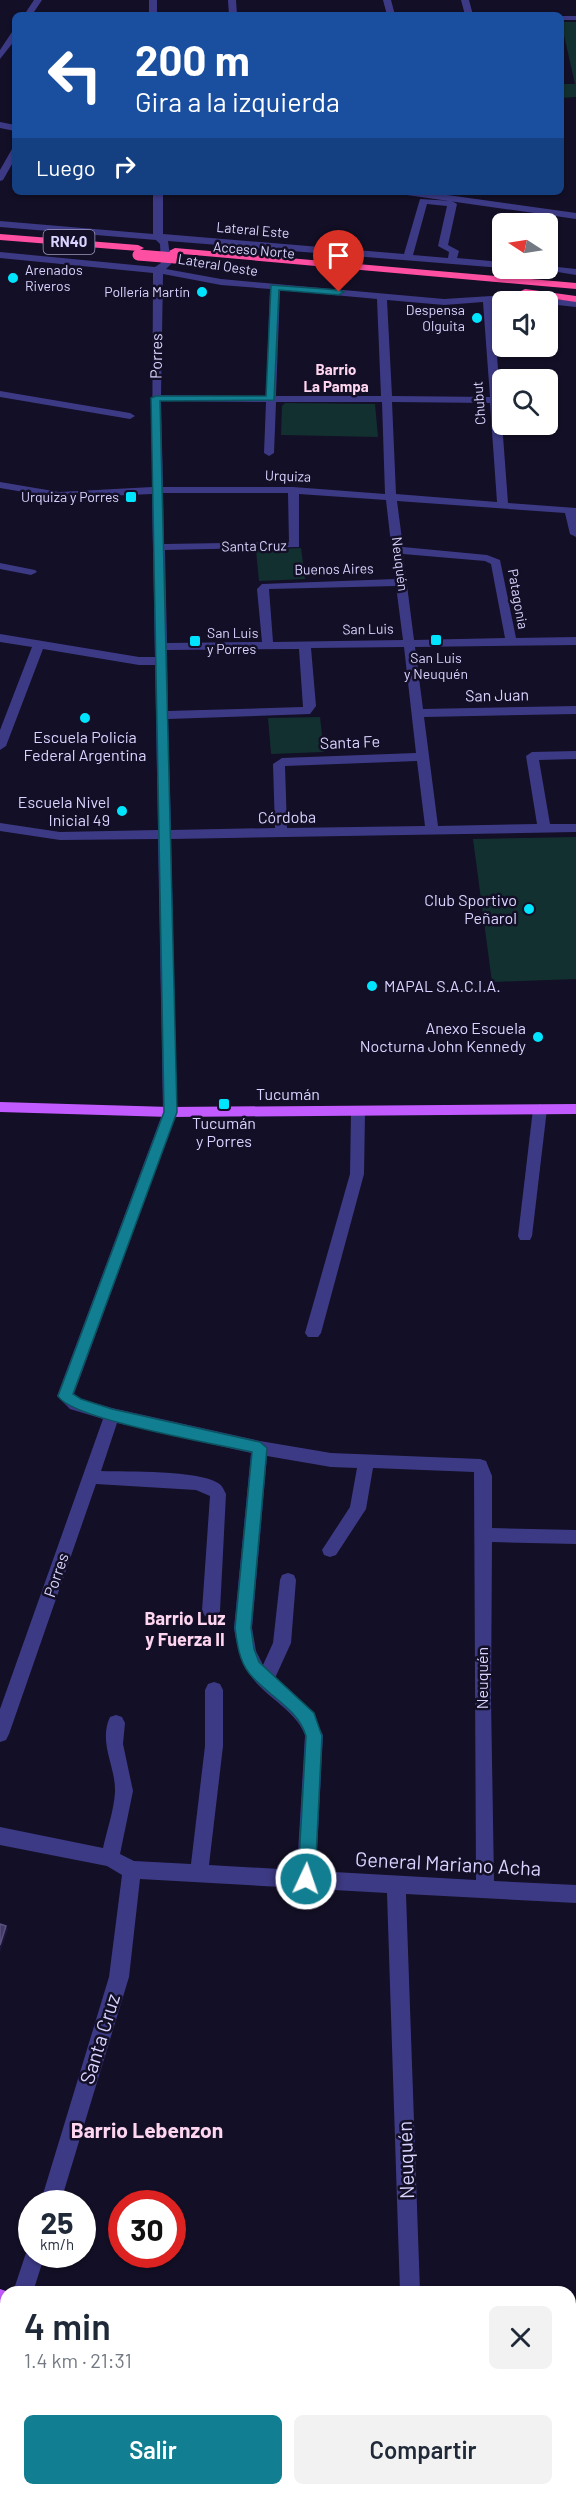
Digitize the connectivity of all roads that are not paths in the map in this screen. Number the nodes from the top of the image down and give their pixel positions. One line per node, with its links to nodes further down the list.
1 (12, 38): 2 (street)
2 (0, 56)
3 (12, 156): 4 (street)
4 (0, 178)
5 (158, 195): 11 (street, Porres)
6 (446, 195): 7 (street)
7 (545, 211): 8 (street)
8 (576, 216)
9 (0, 224): 11 (street, Lateral Este)
10 (0, 235): 13 (highway, Acceso Norte / RN40)
11 (158, 236): 16 (street, Lateral Este); 19 (street, Porres); 19 (street, Porres)
12 (0, 244): 13 (highway, Acceso Norte / RN40)
13 (138, 251): 14 (highway, Acceso Norte / RN40, bridge)
14 (175, 254): 22 (highway, Acceso Norte / RN40); 23 (highway, Acceso Norte / RN40)
15 (0, 255): 19 (street, Lateral Oeste)
16 (408, 257): 17 (street, Lateral Este); 17 (street)
17 (452, 261): 18 (street, Lateral Este)
18 (492, 264)
19 (158, 269): 24 (street, Lateral Oeste); 32 (street, Porres)
20 (558, 270): 21 (street)
21 (576, 272)
22 (460, 283): 25 (highway, Acceso Norte / RN40); 28 (highway)
23 (576, 284)
24 (274, 287): 26 (street, Lateral Oeste); 33 (street)
25 (576, 293)
26 (382, 296): 27 (street, Lateral Oeste); 34 (street, Neuquén)
27 (488, 299): 29 (street, Lateral Oeste); 30 (street, Chubut)
28 (576, 299)
29 (576, 304)
30 (492, 380)
31 (0, 394): 36 (street)
32 (156, 398): 33 (street); 40 (street, Porres)
33 (270, 398): 34 (street); 38 (street)
34 (386, 400): 35 (street); 42 (street, Neuquén)
35 (492, 400)
36 (130, 416)
37 (496, 435): 43 (street, Chubut)
38 (269, 453)
39 (0, 485): 40 (street, Urquiza)
40 (158, 490): 41 (street, Urquiza); 46 (street, Porres)
41 (292, 490): 42 (street, Urquiza); 46 (street, Santa Cruz)
42 (391, 498): 43 (street, Urquiza); 47 (street, Neuquén)
43 (503, 505): 44 (street, Urquiza)
44 (573, 510): 45 (street)
45 (576, 534)
46 (159, 547): 58 (street, Porres)
47 (399, 550): 50 (street, Neuquén); 53 (street, Patagonia)
48 (0, 566): 49 (street)
49 (31, 572)
50 (403, 582): 54 (street, Neuquén); 57 (street, Buenos Aires)
51 (0, 638): 55 (street)
52 (576, 641): 53 (street, San Luis)
53 (511, 642): 54 (street, San Luis)
54 (410, 644): 56 (street, San Luis); 61 (street, Neuquén)
55 (39, 645): 59 (street); 63 (street)
56 (305, 645): 57 (street, San Luis); 62 (street)
57 (268, 646): 58 (street, San Luis)
58 (160, 647): 59 (street, Porres)
59 (160, 661): 62 (street, Porres)
60 (576, 710): 61 (street, San Juan)
61 (418, 713): 65 (street, Neuquén)
62 (161, 715): 71 (street, Porres)
63 (0, 745)
64 (576, 755): 67 (street)
65 (422, 757): 69 (street, Neuquén); 70 (street, Santa Fe)
66 (0, 827): 71 (street, Córdoba)
67 (544, 828): 68 (street, Córdoba); 69 (street, Córdoba)
68 (576, 828)
69 (432, 830): 70 (street, Córdoba)
70 (281, 833): 71 (street, Córdoba)
71 (163, 834): 75 (street, Porres)
72 (0, 1107): 75 (main road, Tucumán)
73 (540, 1109): 74 (main road, Tucumán); 76 (main road, Tucumán); 77 (street)
74 (576, 1109)
75 (171, 1112): 76 (main road, Tucumán); 79 (street, Porres)
76 (358, 1112): 78 (street)
77 (525, 1236)
78 (313, 1333)
79 (112, 1415): 80 (street); 82 (street, Porres)
80 (260, 1448): 81 (street); 88 (street)
81 (366, 1461): 83 (street, Neuquén); 85 (street)
82 (91, 1477): 87 (street); 91 (street, Porres)
83 (484, 1535): 84 (street); 98 (street, Neuquén)
84 (576, 1537)
85 (330, 1550)
86 (288, 1580): 88 (street)
87 (211, 1611)
88 (266, 1679): 96 (street)
89 (214, 1690): 95 (street)
90 (116, 1723): 93 (street)
91 (0, 1734)
92 (0, 1836): 93 (street, General Mariano Acha)
93 (110, 1858): 94 (street, General Mariano Acha)
94 (132, 1870): 95 (street, General Mariano Acha); 100 (street, Santa Cruz)
95 (199, 1873): 96 (street, General Mariano Acha)
96 (306, 1879): 97 (street, General Mariano Acha)
97 (396, 1883): 98 (street, General Mariano Acha); 103 (street, Neuquén)
98 (485, 1890): 99 (street, General Mariano Acha)
99 (576, 1894)
100 (54, 2190)
101 (31, 2268): 102 (street)
102 (25, 2286)
103 (411, 2286)

